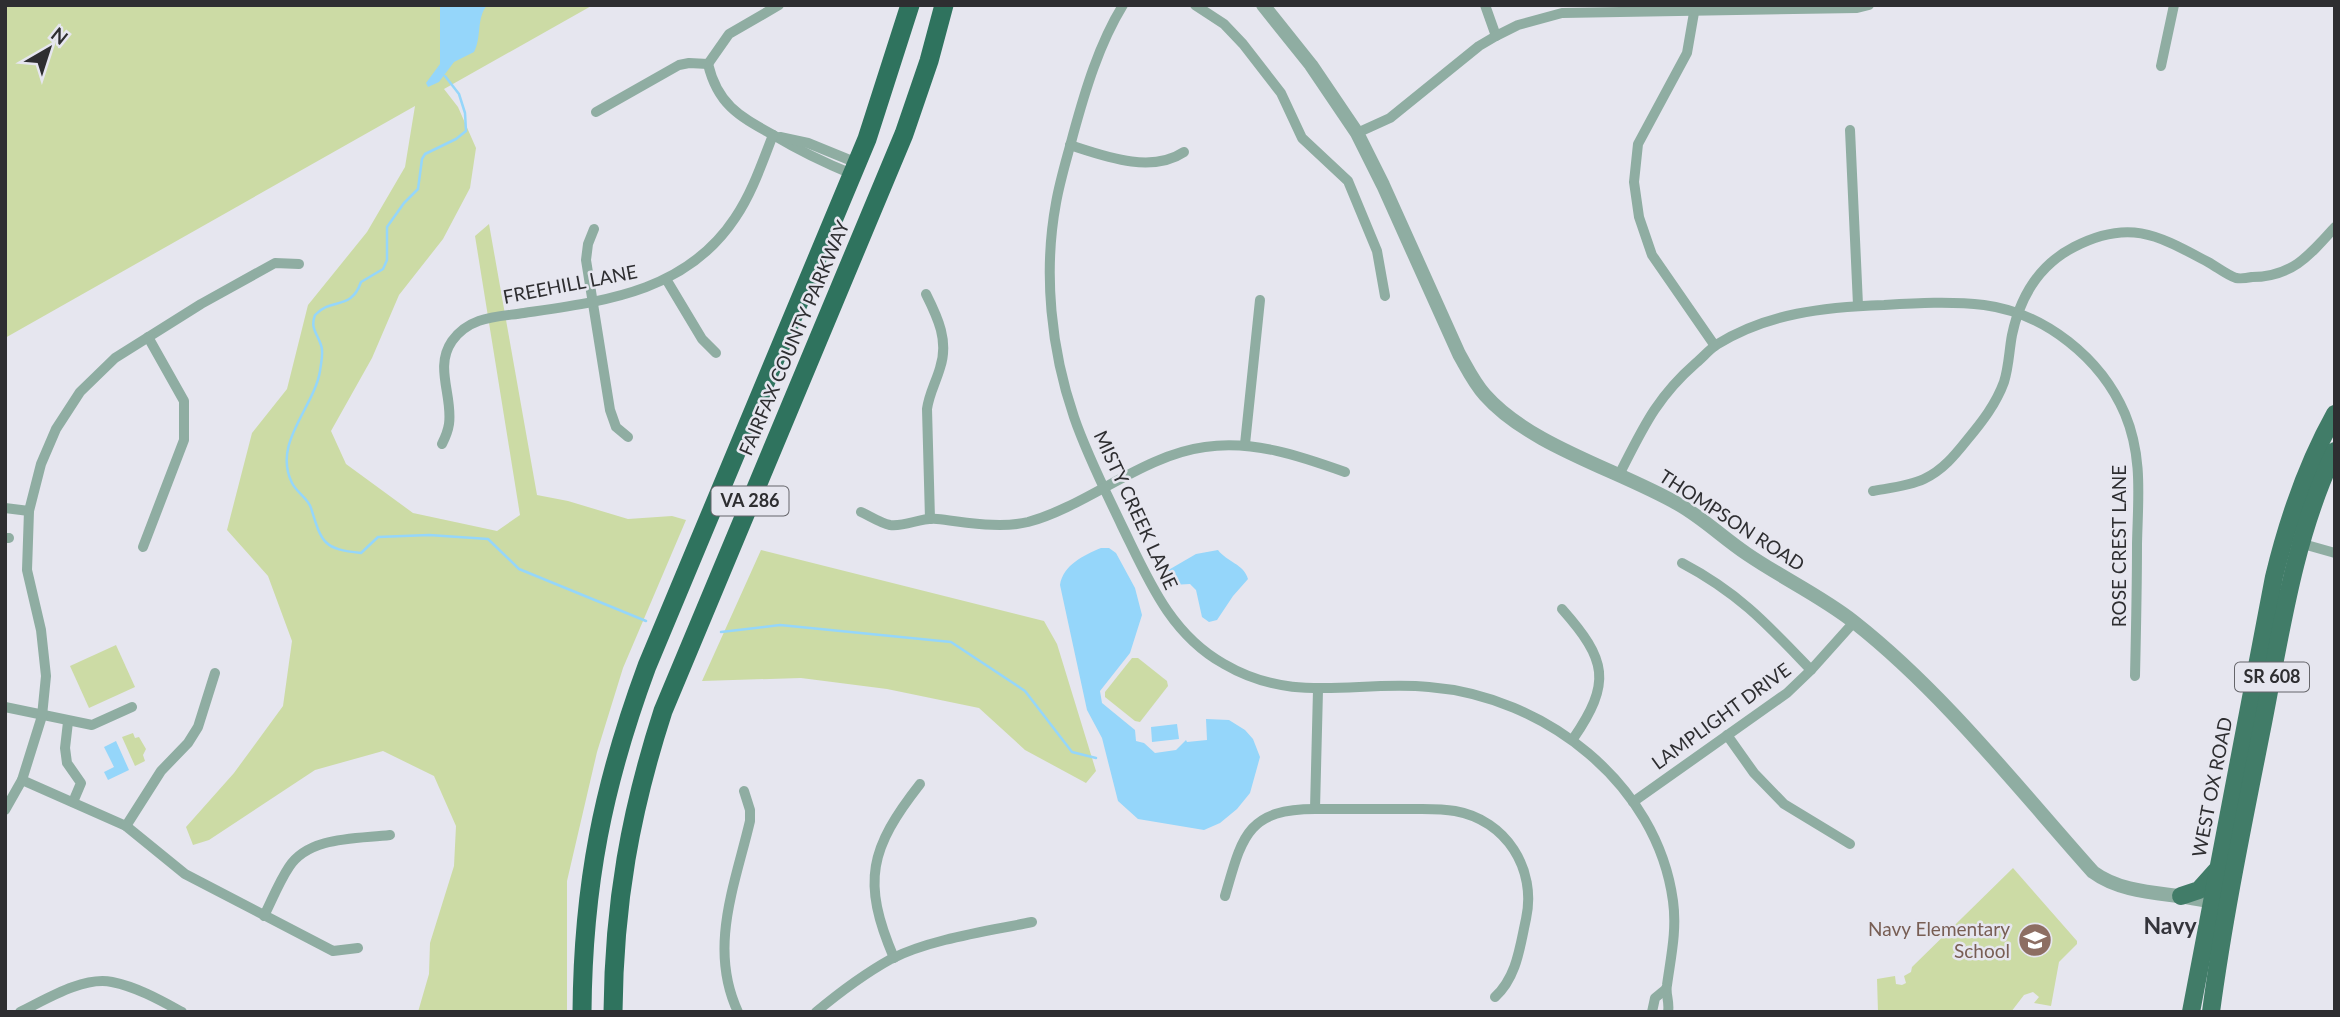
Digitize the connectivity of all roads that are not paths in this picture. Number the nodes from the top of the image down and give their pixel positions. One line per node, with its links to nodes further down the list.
1 (779, 5): 12 (street)
2 (910, 5): 20 (highway, FAIRFAX COUNTY PARKWAY / VA 286)
3 (944, 5): 86 (highway, FAIRFAX COUNTY PARKWAY / VA 286)
4 (1124, 5): 18 (street, MISTY CREEK LANE)
5 (1195, 5): 26 (street)
6 (1263, 5): 16 (street, THOMPSON ROAD)
7 (1485, 5): 11 (street)
8 (1869, 5): 10 (street)
9 (2174, 5): 13 (street)
10 (1696, 8): 11 (street); 32 (street)
11 (1496, 36): 16 (street)
12 (708, 64): 14 (street); 17 (street)
13 (2161, 66)
14 (596, 112)
15 (1850, 130): 29 (street)
16 (1357, 133): 40 (street, THOMPSON ROAD)
17 (774, 135): 20 (street); 24 (street, FREEHILL LANE)
18 (1070, 145): 19 (street); 41 (street, MISTY CREEK LANE)
19 (1184, 152)
20 (855, 169): 85 (highway, FAIRFAX COUNTY PARKWAY / VA 286)
21 (2335, 227): 30 (street)
22 (594, 229): 28 (street)
23 (299, 264): 31 (street)
24 (666, 279): 28 (street, FREEHILL LANE); 33 (street)
25 (926, 294): 46 (street)
26 (1385, 296)
27 (1260, 300): 37 (street)
28 (592, 301): 35 (street); 36 (street, FREEHILL LANE)
29 (1858, 306): 30 (street, ROSE CREST LANE); 32 (street, ROSE CREST LANE)
30 (2018, 315): 42 (street); 55 (street, ROSE CREST LANE)
31 (148, 337): 44 (street); 48 (street)
32 (1715, 346): 40 (street, ROSE CREST LANE)
33 (716, 354)
34 (2335, 414): 47 (main road, WEST OX ROAD / SR 608)
35 (628, 438)
36 (442, 444)
37 (1245, 444): 39 (street); 41 (street)
38 (2335, 452): 47 (main road, WEST OX ROAD / SR 608)
39 (1345, 472)
40 (1619, 475): 52 (street, THOMPSON ROAD)
41 (1104, 488): 46 (street); 56 (street, MISTY CREEK LANE)
42 (1873, 491)
43 (5, 508): 44 (street)
44 (29, 511): 59 (street)
45 (861, 512): 46 (street)
46 (930, 519)
47 (2292, 541): 49 (street); 73 (main road, WEST OX ROAD / SR 608); 76 (main road, WEST OX ROAD / SR 608)
48 (143, 547)
49 (2335, 553)
50 (1682, 563): 53 (street)
51 (1562, 609): 62 (street)
52 (1854, 622): 53 (street, LAMPLIGHT DRIVE); 75 (street, THOMPSON ROAD)
53 (1811, 670): 61 (street, LAMPLIGHT DRIVE)
54 (215, 673): 70 (street)
55 (2135, 676)
56 (1318, 690): 62 (street, MISTY CREEK LANE); 68 (street)
57 (5, 707): 59 (street)
58 (132, 707): 60 (street)
59 (42, 716): 60 (street); 63 (street)
60 (68, 722): 66 (street)
61 (1727, 734): 67 (street, LAMPLIGHT DRIVE); 72 (street)
62 (1573, 740): 67 (street, MISTY CREEK LANE)
63 (22, 780): 66 (street); 69 (street)
64 (920, 784): 80 (street)
65 (744, 791): 87 (street)
66 (73, 802): 70 (street)
67 (1633, 802): 81 (street, MISTY CREEK LANE)
68 (1315, 809): 74 (street); 82 (street)
69 (5, 810)
70 (126, 826): 77 (street)
71 (390, 835): 77 (street)
72 (1850, 844)
73 (2216, 871): 75 (main road); 76 (main road, WEST OX ROAD / SR 608)
74 (1225, 896)
75 (2181, 896): 76 (street, THOMPSON ROAD)
76 (2219, 904): 91 (main road, WEST OX ROAD / SR 608); 92 (main road, WEST OX ROAD / SR 608)
77 (264, 916): 79 (street)
78 (1032, 922): 80 (street)
79 (358, 948)
80 (894, 958): 88 (street)
81 (1666, 989): 89 (street, MISTY CREEK LANE); 90 (street, MISTY CREEK LANE)
82 (1495, 997)
83 (20, 1012): 84 (street)
84 (182, 1012)
85 (582, 1012)
86 (613, 1012)
87 (738, 1012)
88 (816, 1012)
89 (1652, 1012)
90 (1668, 1012)
91 (2191, 1012)
92 (2211, 1012)

